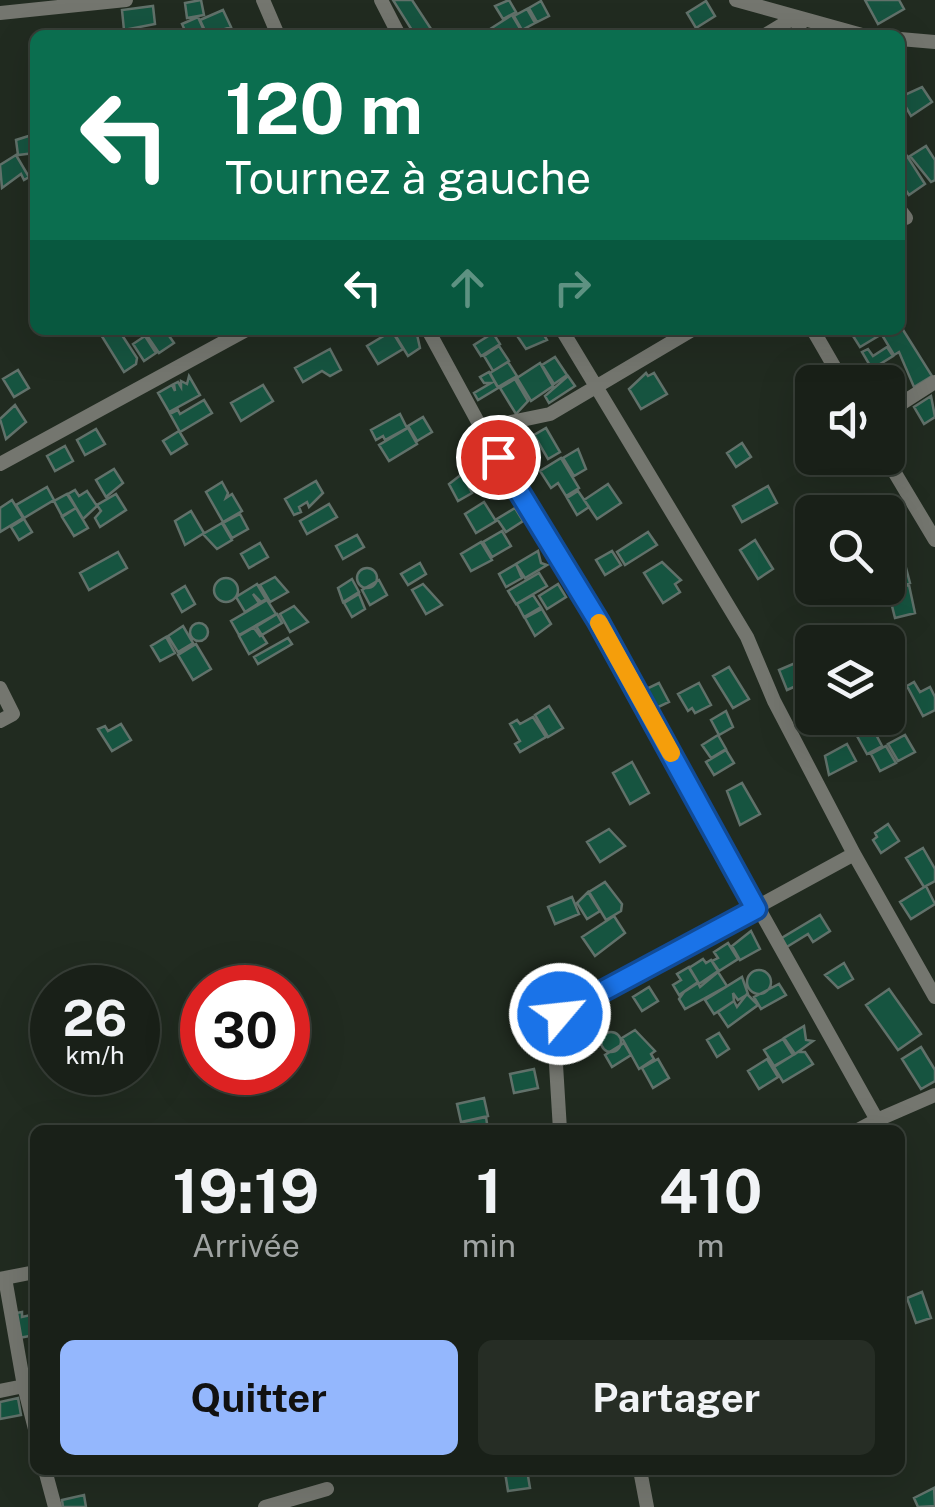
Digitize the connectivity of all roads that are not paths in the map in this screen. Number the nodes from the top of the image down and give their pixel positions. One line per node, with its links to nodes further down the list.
1 (126, 0): 5 (street)
2 (263, 0): 7 (street)
3 (381, 0): 8 (street)
4 (736, 0): 6 (street)
5 (0, 13)
6 (795, 18): 9 (street); 10 (street); 11 (street)
7 (276, 30)
8 (396, 30)
9 (774, 30)
10 (800, 30)
11 (842, 30)
12 (905, 39): 13 (street)
13 (935, 42)
14 (237, 335): 24 (street)
15 (431, 335): 23 (street)
16 (565, 335): 21 (street)
17 (684, 335): 21 (street)
18 (816, 335): 19 (street)
19 (833, 365)
20 (935, 382): 22 (street)
21 (594, 388): 23 (street); 29 (street)
22 (905, 401)
23 (483, 428): 30 (street)
24 (0, 464)
25 (896, 475): 26 (street)
26 (935, 540)
27 (0, 688): 28 (street)
28 (0, 721)
29 (854, 854): 30 (street); 31 (street)
30 (756, 909): 33 (street); 34 (street)
31 (935, 997)
32 (935, 1094): 33 (street)
33 (877, 1120): 35 (street)
34 (560, 1125)
35 (868, 1125)
36 (30, 1273): 37 (street)
37 (2, 1279): 38 (street)
38 (24, 1386): 39 (street); 40 (street)
39 (0, 1392)
40 (30, 1409)
41 (46, 1475): 44 (street)
42 (641, 1475): 46 (street)
43 (327, 1490): 45 (street)
44 (54, 1507)
45 (265, 1507)
46 (647, 1507)

